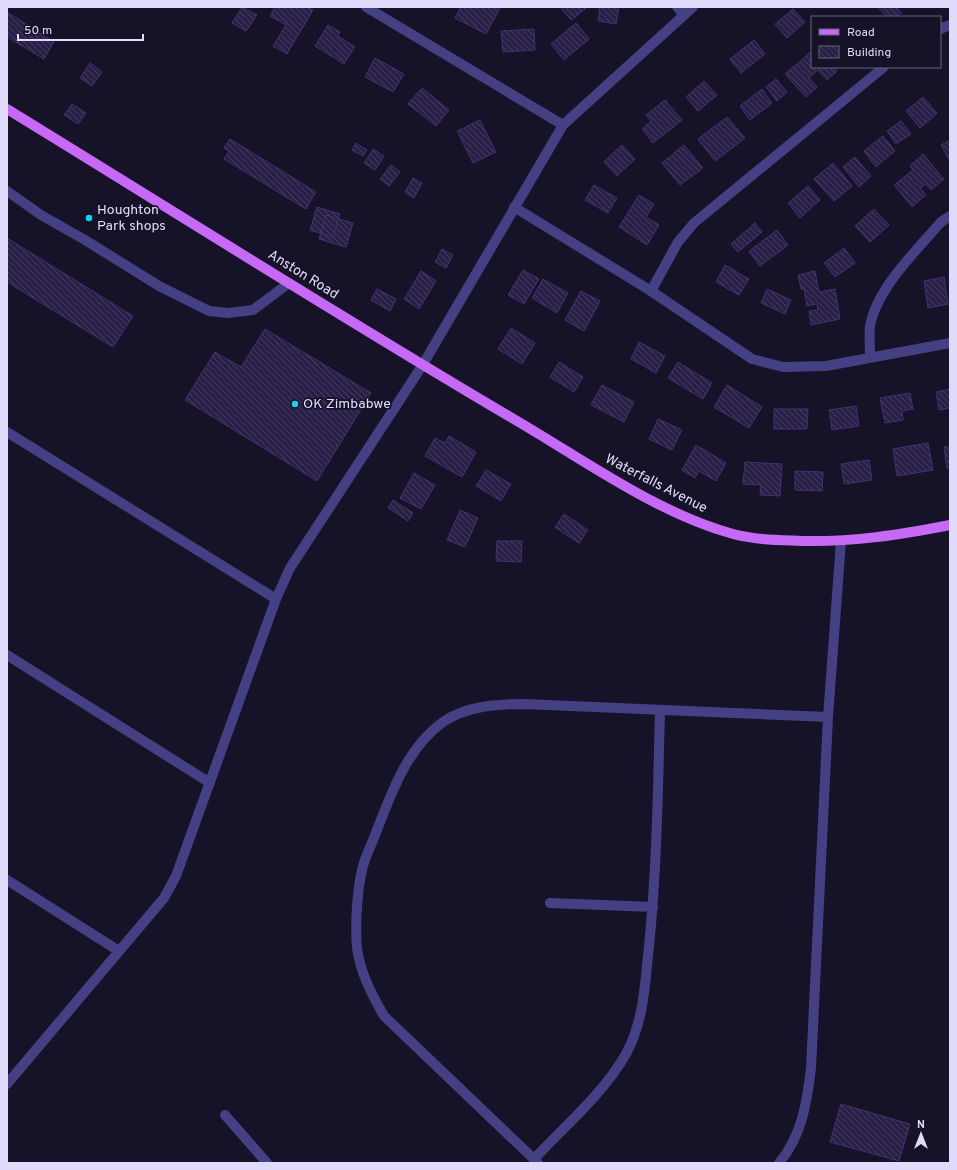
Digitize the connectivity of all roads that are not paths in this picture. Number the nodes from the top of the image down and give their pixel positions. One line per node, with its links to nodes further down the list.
1 (366, 7): 6 (street)
2 (693, 7): 3 (street)
3 (681, 11): 6 (street)
4 (883, 68): 11 (street)
5 (7, 109): 10 (main road, Anston Road)
6 (563, 125): 8 (street)
7 (7, 191): 10 (street)
8 (514, 207): 11 (street); 14 (street)
9 (950, 216): 13 (street)
10 (289, 283): 14 (main road, Anston Road)
11 (651, 291): 13 (street)
12 (950, 344): 13 (street)
13 (870, 358)
14 (422, 366): 16 (main road, Anston Road); 19 (street)
15 (7, 432): 19 (street)
16 (586, 463): 18 (main road, Waterfalls Avenue)
17 (950, 525): 18 (main road, Waterfalls Avenue)
18 (842, 541): 22 (street)
19 (276, 599): 23 (street)
20 (7, 655): 23 (street)
21 (660, 710): 22 (street); 26 (street); 30 (street)
22 (828, 717): 32 (street)
23 (210, 783): 27 (street)
24 (7, 880): 27 (street)
25 (550, 903): 26 (street)
26 (653, 907): 30 (street)
27 (119, 951): 28 (street)
28 (7, 1084)
29 (225, 1115): 31 (street)
30 (536, 1161)
31 (267, 1163)
32 (779, 1163)

